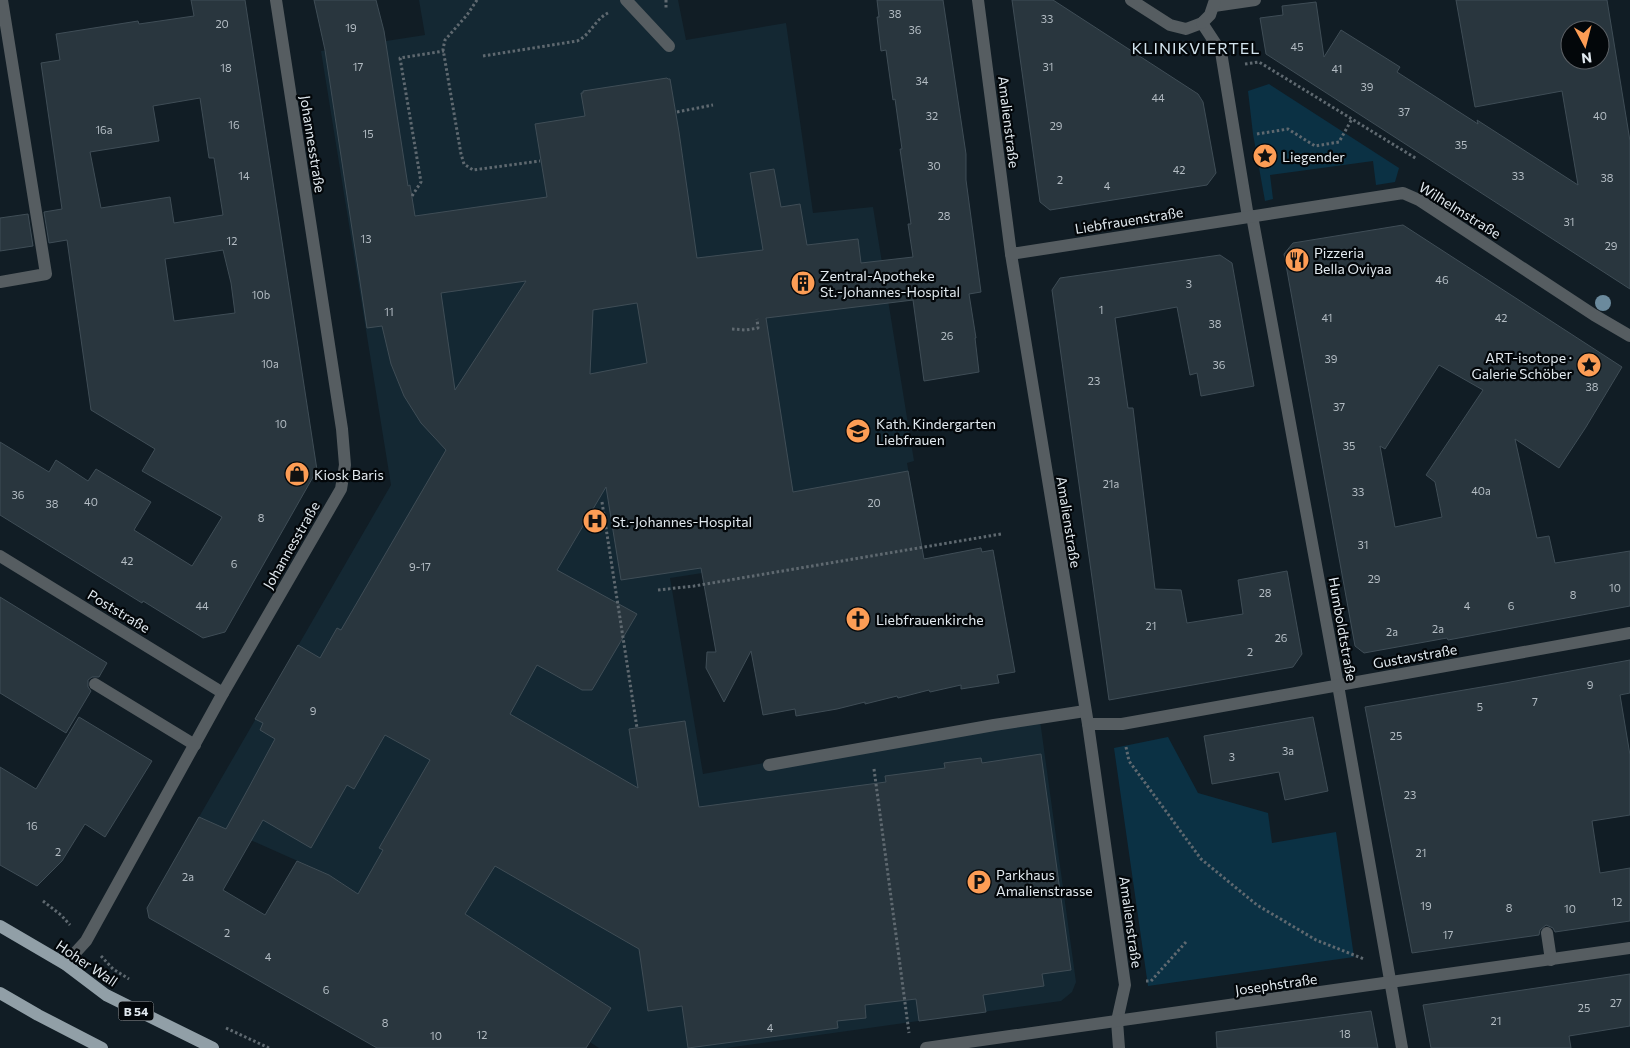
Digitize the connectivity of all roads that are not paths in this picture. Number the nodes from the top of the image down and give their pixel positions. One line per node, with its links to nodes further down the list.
1 (2, 0): 12 (street)
2 (276, 0): 18 (street, Johannesstraße)
3 (626, 0): 9 (street)
4 (978, 0): 11 (street, Amalienstraße)
5 (1131, 0): 8 (street)
6 (1255, 0): 7 (street)
7 (1214, 3): 8 (street)
8 (1202, 24): 10 (street, Humboldtstraße)
9 (669, 46)
10 (1250, 217): 11 (street, Liebfrauenstraße); 13 (street, Wilhelmstraße); 17 (street, Humboldtstraße)
11 (1011, 254): 19 (street, Amalienstraße)
12 (0, 282)
13 (1630, 336)
14 (0, 556): 18 (street, Poststraße)
15 (1630, 633): 17 (street, Gustavstraße)
16 (95, 684): 21 (street)
17 (1338, 685): 20 (street, Gustavstraße); 28 (street, Humboldtstraße)
18 (223, 693): 21 (street, Johannesstraße)
19 (1085, 711): 20 (street, Amalienstraße); 22 (street)
20 (1088, 724): 30 (street, Amalienstraße)
21 (195, 745): 27 (street, Johannesstraße)
22 (769, 765)
23 (0, 926): 27 (main road, Hoher Wall / B 54)
24 (1547, 933): 26 (street)
25 (1630, 948): 26 (street, Josephstraße)
26 (1551, 960): 28 (street, Josephstraße)
27 (64, 964): 32 (main road, Hoher Wall / B 54)
28 (1390, 983): 30 (street, Josephstraße); 35 (street, Humboldtstraße)
29 (0, 994): 31 (main road)
30 (1117, 1021): 33 (street, Josephstraße); 34 (street, Amalienstraße)
31 (102, 1048)
32 (213, 1048)
33 (926, 1048)
34 (1119, 1048)
35 (1402, 1048)

